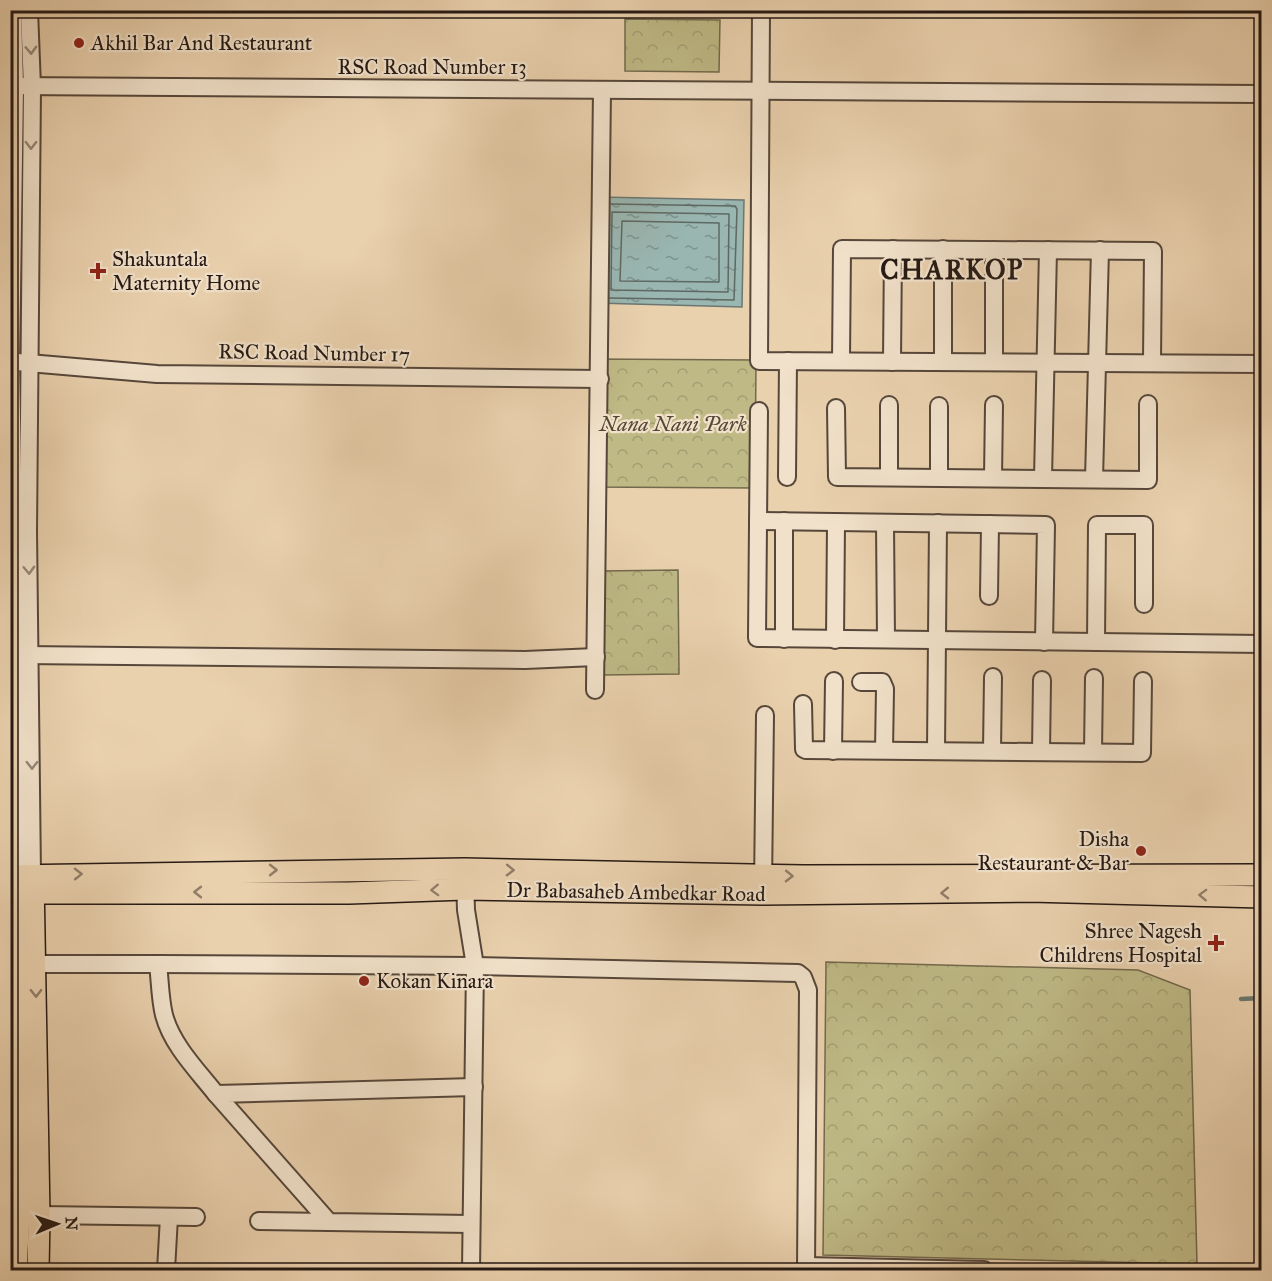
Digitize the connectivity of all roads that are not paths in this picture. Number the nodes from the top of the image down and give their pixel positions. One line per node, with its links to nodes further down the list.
1 (13, 10): 4 (street)
2 (29, 10): 5 (street, one-way to 5)
3 (761, 10): 7 (street)
4 (13, 86): 5 (street, RSC Road Number 13); 14 (street)
5 (32, 87): 6 (street, RSC Road Number 13); 23 (street, one-way to 23)
6 (602, 90): 7 (street, RSC Road Number 13); 25 (street)
7 (761, 91): 8 (street, RSC Road Number 13); 15 (street)
8 (1262, 94)
9 (893, 249): 10 (street); 16 (street); 17 (street)
10 (943, 249): 11 (street); 18 (street)
11 (994, 250): 12 (street); 19 (street)
12 (1048, 250): 13 (street); 20 (street)
13 (1100, 250): 21 (street); 22 (street)
14 (11, 361): 23 (street, RSC Road Number 17); 32 (street)
15 (788, 361): 16 (street); 33 (street)
16 (841, 361): 17 (street)
17 (892, 362): 18 (street)
18 (943, 362): 19 (street)
19 (994, 362): 20 (street)
20 (1044, 363): 21 (street); 37 (street)
21 (1097, 363): 22 (street); 38 (street)
22 (1152, 363): 24 (street)
23 (28, 364): 25 (street, RSC Road Number 17); 32 (street)
24 (1262, 364)
25 (600, 379): 56 (street)
26 (1148, 404): 38 (street)
27 (889, 405): 34 (street)
28 (994, 405): 36 (street)
29 (939, 406): 35 (street)
30 (836, 408): 34 (street)
31 (759, 411): 39 (street)
32 (17, 457): 45 (street)
33 (787, 477)
34 (889, 477): 35 (street)
35 (939, 477): 36 (street)
36 (993, 478): 37 (street)
37 (1043, 478): 38 (street)
38 (1094, 479)
39 (758, 521): 40 (street); 48 (street)
40 (784, 521): 41 (street); 48 (street)
41 (836, 523): 42 (street); 50 (street)
42 (885, 523): 43 (street); 49 (street)
43 (938, 523): 44 (street); 51 (street)
44 (990, 524): 46 (street); 52 (street)
45 (17, 531): 55 (street)
46 (989, 596)
47 (1144, 604): 53 (street)
48 (784, 639): 50 (street)
49 (886, 639): 50 (street); 51 (street)
50 (835, 640)
51 (939, 640): 52 (street); 67 (street)
52 (1044, 642): 53 (street)
53 (1096, 642): 54 (street)
54 (1262, 644)
55 (23, 655): 56 (street); 75 (street)
56 (596, 657): 63 (street)
57 (993, 677): 69 (street)
58 (1094, 678): 71 (street)
59 (1042, 680): 70 (street)
60 (834, 681): 68 (street)
61 (1143, 681): 71 (street)
62 (861, 682): 66 (street)
63 (595, 690)
64 (803, 704): 68 (street)
65 (765, 715): 76 (street)
66 (884, 750): 67 (street); 68 (street)
67 (936, 750): 69 (street)
68 (833, 751)
69 (992, 751): 70 (street)
70 (1041, 751): 71 (street)
71 (1093, 752)
72 (348, 872): 74 (main road, Dr Babasaheb Ambedkar Road); 75 (main road, Dr Babasaheb Ambedkar Road, one-way to 72); 78 (main road)
73 (1262, 875): 77 (main road, Dr Babasaheb Ambedkar Road)
74 (465, 879): 76 (main road, Dr Babasaheb Ambedkar Road); 78 (main road, Dr Babasaheb Ambedkar Road, one-way to 78); 82 (street)
75 (21, 883): 78 (main road, Dr Babasaheb Ambedkar Road, one-way to 75); 80 (main road); 91 (main road)
76 (763, 885): 77 (main road, Dr Babasaheb Ambedkar Road)
77 (1169, 885): 79 (main road, Dr Babasaheb Ambedkar Road, one-way to 77)
78 (349, 893)
79 (1262, 897)
80 (35, 964): 81 (street); 85 (main road, one-way to 85)
81 (158, 964): 82 (street); 84 (street)
82 (475, 966): 83 (street); 92 (street)
83 (474, 1087): 84 (street); 90 (street)
84 (216, 1094): 89 (street)
85 (39, 1215): 86 (street); 93 (main road)
86 (169, 1217): 87 (street); 94 (street)
87 (196, 1217)
88 (259, 1221): 89 (street)
89 (329, 1222): 90 (street)
90 (471, 1224): 95 (street)
91 (14, 1260)
92 (806, 1268): 96 (street)
93 (38, 1270)
94 (166, 1270)
95 (471, 1270)
96 (984, 1270)

